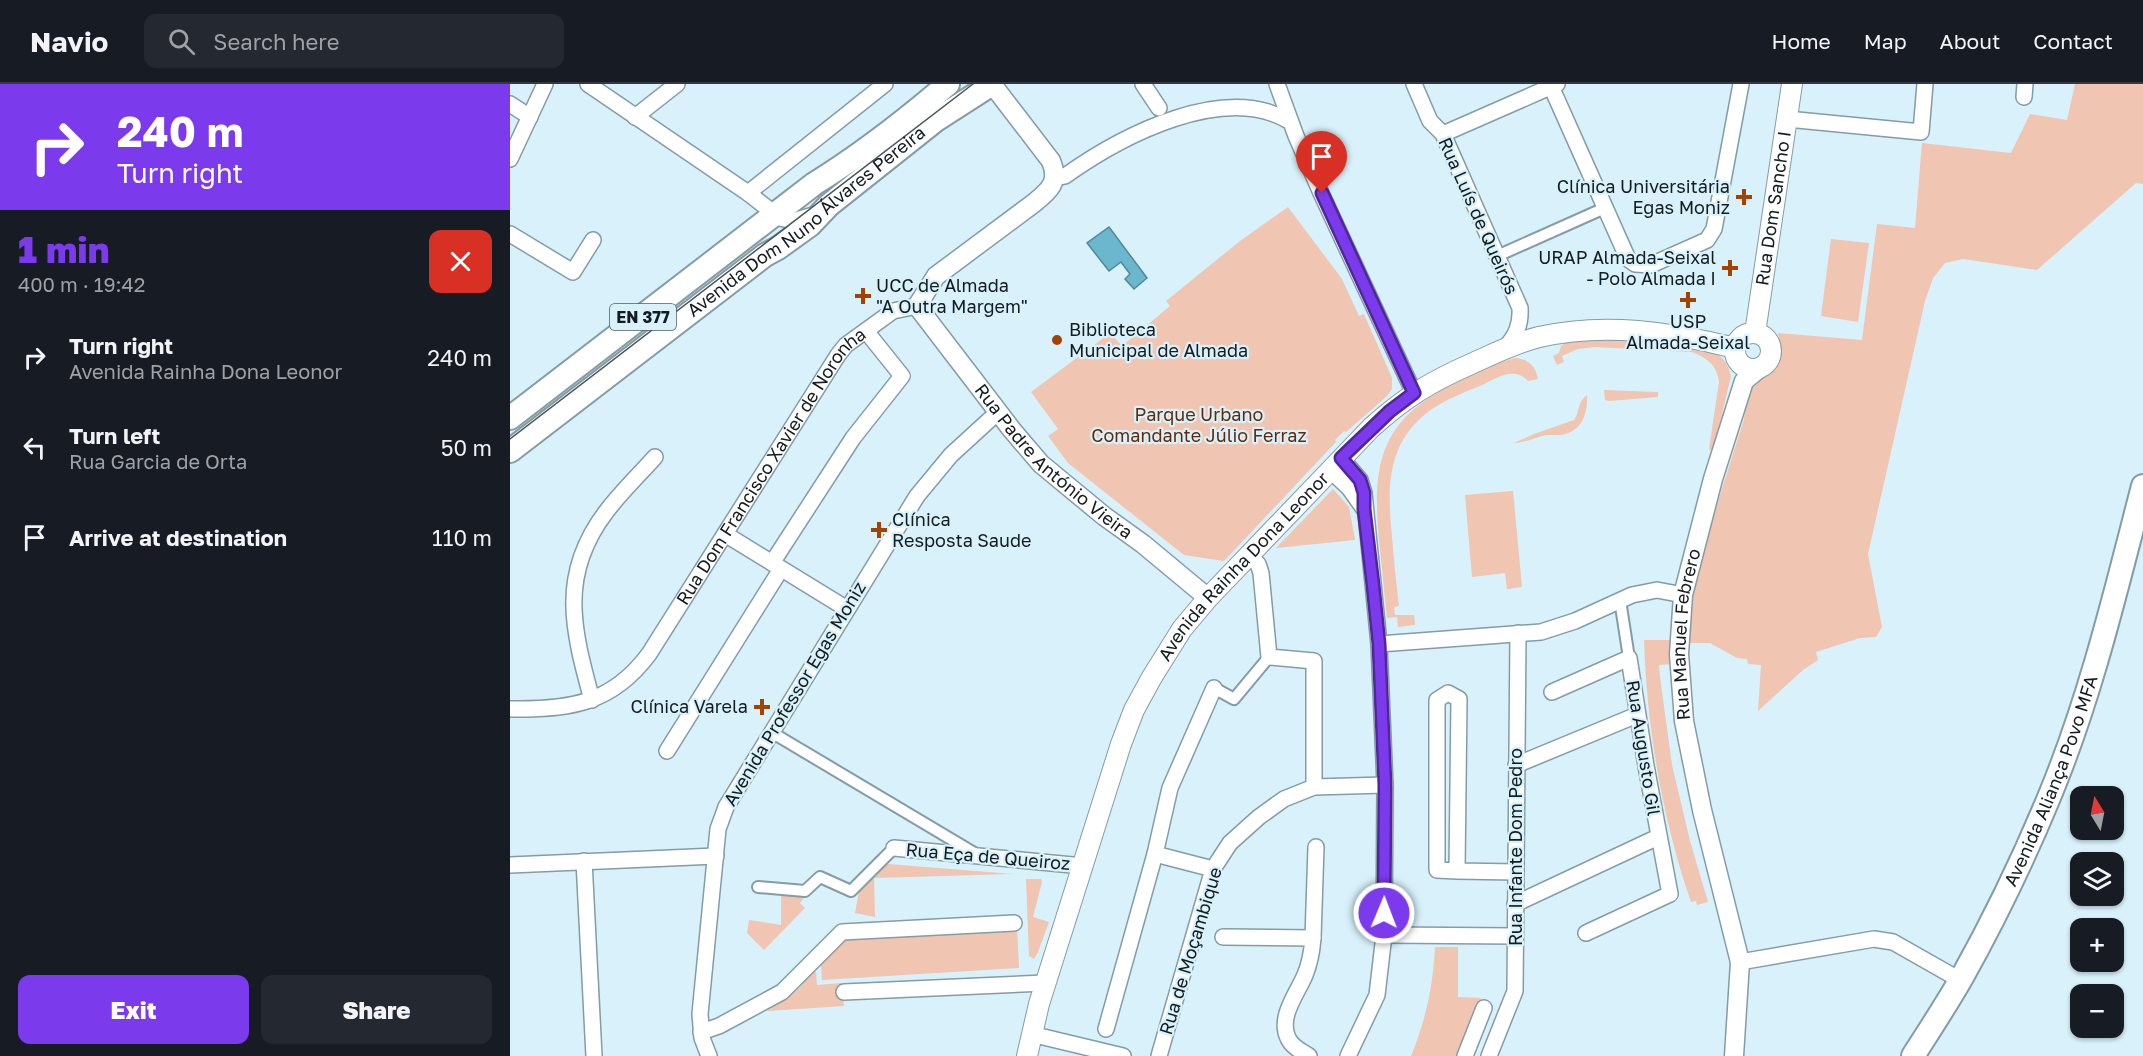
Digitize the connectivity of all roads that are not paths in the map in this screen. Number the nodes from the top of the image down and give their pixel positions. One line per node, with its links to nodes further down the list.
1 (545, 84): 18 (street)
2 (588, 84): 19 (street)
3 (677, 84): 19 (street)
4 (885, 84): 25 (street)
5 (948, 84): 28 (main road, Avenida Dom Nuno Álvares Pereira / EN 377)
6 (992, 84): 24 (street); 27 (main road, Avenida Dom Nuno Álvares Pereira / EN 377)
7 (1143, 84): 17 (street)
8 (1277, 84): 22 (street)
9 (1414, 84): 21 (street, Rua Luís de Queirós)
10 (1741, 84): 26 (street)
11 (1792, 84): 20 (main road, Rua Dom Sancho I)
12 (1925, 84): 20 (street)
13 (1553, 85): 21 (street); 26 (street)
14 (1265, 98): 22 (street)
15 (1174, 101): 17 (street)
16 (510, 104): 18 (street)
17 (1159, 108): 24 (street)
18 (530, 117): 23 (street)
19 (635, 117): 25 (street)
20 (1787, 119): 35 (main road, Rua Dom Sancho I)
21 (1443, 134): 32 (street, Rua Luís de Queirós)
22 (1296, 136): 39 (street)
23 (510, 159)
24 (1055, 178): 33 (street)
25 (748, 193): 28 (street)
26 (1607, 207): 32 (street)
27 (820, 214): 28 (street); 31 (main road, Avenida Dom Nuno Álvares Pereira / EN 377)
28 (776, 215): 31 (street); 41 (main road, Avenida Dom Nuno Álvares Pereira / EN 377)
29 (510, 234): 30 (street)
30 (593, 240)
31 (765, 255): 42 (main road, Avenida Dom Nuno Álvares Pereira / EN 377)
32 (1497, 256): 37 (street, Rua Luís de Queirós)
33 (917, 306): 34 (street, Rua Dom Francisco Xavier de Noronha); 40 (street, Rua Padre António Vieira)
34 (866, 331): 46 (street, Rua Dom Francisco Xavier de Noronha); 48 (street)
35 (1755, 333): 36 (main road); 38 (main road)
36 (1735, 348): 37 (main road, Avenida Rainha Dona Leonor); 38 (main road)
37 (1504, 349): 39 (main road, Avenida Rainha Dona Leonor)
38 (1761, 367): 49 (street, Rua Manuel Febrero)
39 (1414, 393): 44 (main road, Avenida Rainha Dona Leonor)
40 (998, 412): 50 (street, Rua Padre António Vieira); 52 (street, Avenida Professor Egas Moniz)
41 (510, 418)
42 (510, 451)
43 (655, 457): 59 (street)
44 (1336, 464): 47 (main road, Avenida Rainha Dona Leonor); 54 (street)
45 (2143, 486): 88 (main road, Avenida Aliança Povo MFA)
46 (725, 534): 48 (street); 59 (street, Rua Dom Francisco Xavier de Noronha)
47 (1249, 555): 50 (main road, Avenida Rainha Dona Leonor); 55 (street)
48 (777, 566): 52 (street); 63 (street)
49 (1683, 595): 51 (street); 87 (street, Rua Manuel Febrero)
50 (1208, 598): 75 (main road, Avenida Rainha Dona Leonor)
51 (1620, 600): 53 (street); 56 (street)
52 (847, 609): 62 (street, Avenida Professor Egas Moniz)
53 (1518, 633): 54 (street); 64 (street, Rua Infante Dom Pedro)
54 (1379, 644): 65 (street)
55 (1269, 657): 57 (street); 66 (street)
56 (1629, 658): 58 (street); 61 (street, Rua Augusto Gil)
57 (1214, 688): 70 (street)
58 (1552, 692)
59 (592, 700): 60 (street, Rua Dom Francisco Xavier de Noronha)
60 (510, 709)
61 (1637, 716): 64 (street); 67 (street, Rua Augusto Gil)
62 (771, 732): 71 (street, Avenida Professor Egas Moniz); 72 (street)
63 (667, 750)
64 (1516, 765): 78 (street, Rua Infante Dom Pedro)
65 (1385, 785): 66 (street, Rua de Moçambique); 83 (street)
66 (1314, 788): 76 (street, Rua de Moçambique)
67 (1658, 837): 80 (street, Rua Augusto Gil); 82 (street, Rua Augusto Gil)
68 (1316, 847): 86 (street)
69 (894, 848): 72 (street, Rua Eça de Queiroz); 79 (street)
70 (1155, 854): 76 (street); 92 (street)
71 (716, 856): 73 (street); 93 (street, Avenida Professor Egas Moniz)
72 (979, 856): 75 (street, Rua Eça de Queiroz)
73 (584, 861): 74 (street); 95 (street)
74 (510, 865)
75 (1083, 866): 89 (main road, Avenida Rainha Dona Leonor)
76 (1213, 869): 99 (street, Rua de Moçambique)
77 (1457, 871): 77 (street); 78 (street)
78 (1516, 872): 80 (street, Rua Infante Dom Pedro)
79 (758, 887)
80 (1515, 904): 84 (street, Rua Infante Dom Pedro)
81 (1014, 923): 93 (street)
82 (1586, 933)
83 (1384, 935): 84 (street); 101 (street)
84 (1515, 936): 103 (street, Rua Infante Dom Pedro)
85 (1223, 937): 86 (street)
86 (1313, 938): 100 (street)
87 (1740, 962): 88 (street); 104 (street, Rua Manuel Febrero)
88 (1960, 980): 105 (main road, Avenida Aliança Povo MFA)
89 (1045, 983): 90 (street); 94 (main road, Avenida Rainha Dona Leonor)
90 (844, 992)
91 (1484, 1008): 102 (street)
92 (1106, 1029)
93 (701, 1032): 96 (street, Avenida Professor Egas Moniz)
94 (1031, 1034): 97 (main road, Avenida Rainha Dona Leonor); 98 (street)
95 (594, 1056)
96 (709, 1056)
97 (1027, 1056)
98 (1123, 1056)
99 (1160, 1056)
100 (1309, 1056)
101 (1348, 1056)
102 (1465, 1056)
103 (1489, 1056)
104 (1734, 1056)
105 (1913, 1056)

